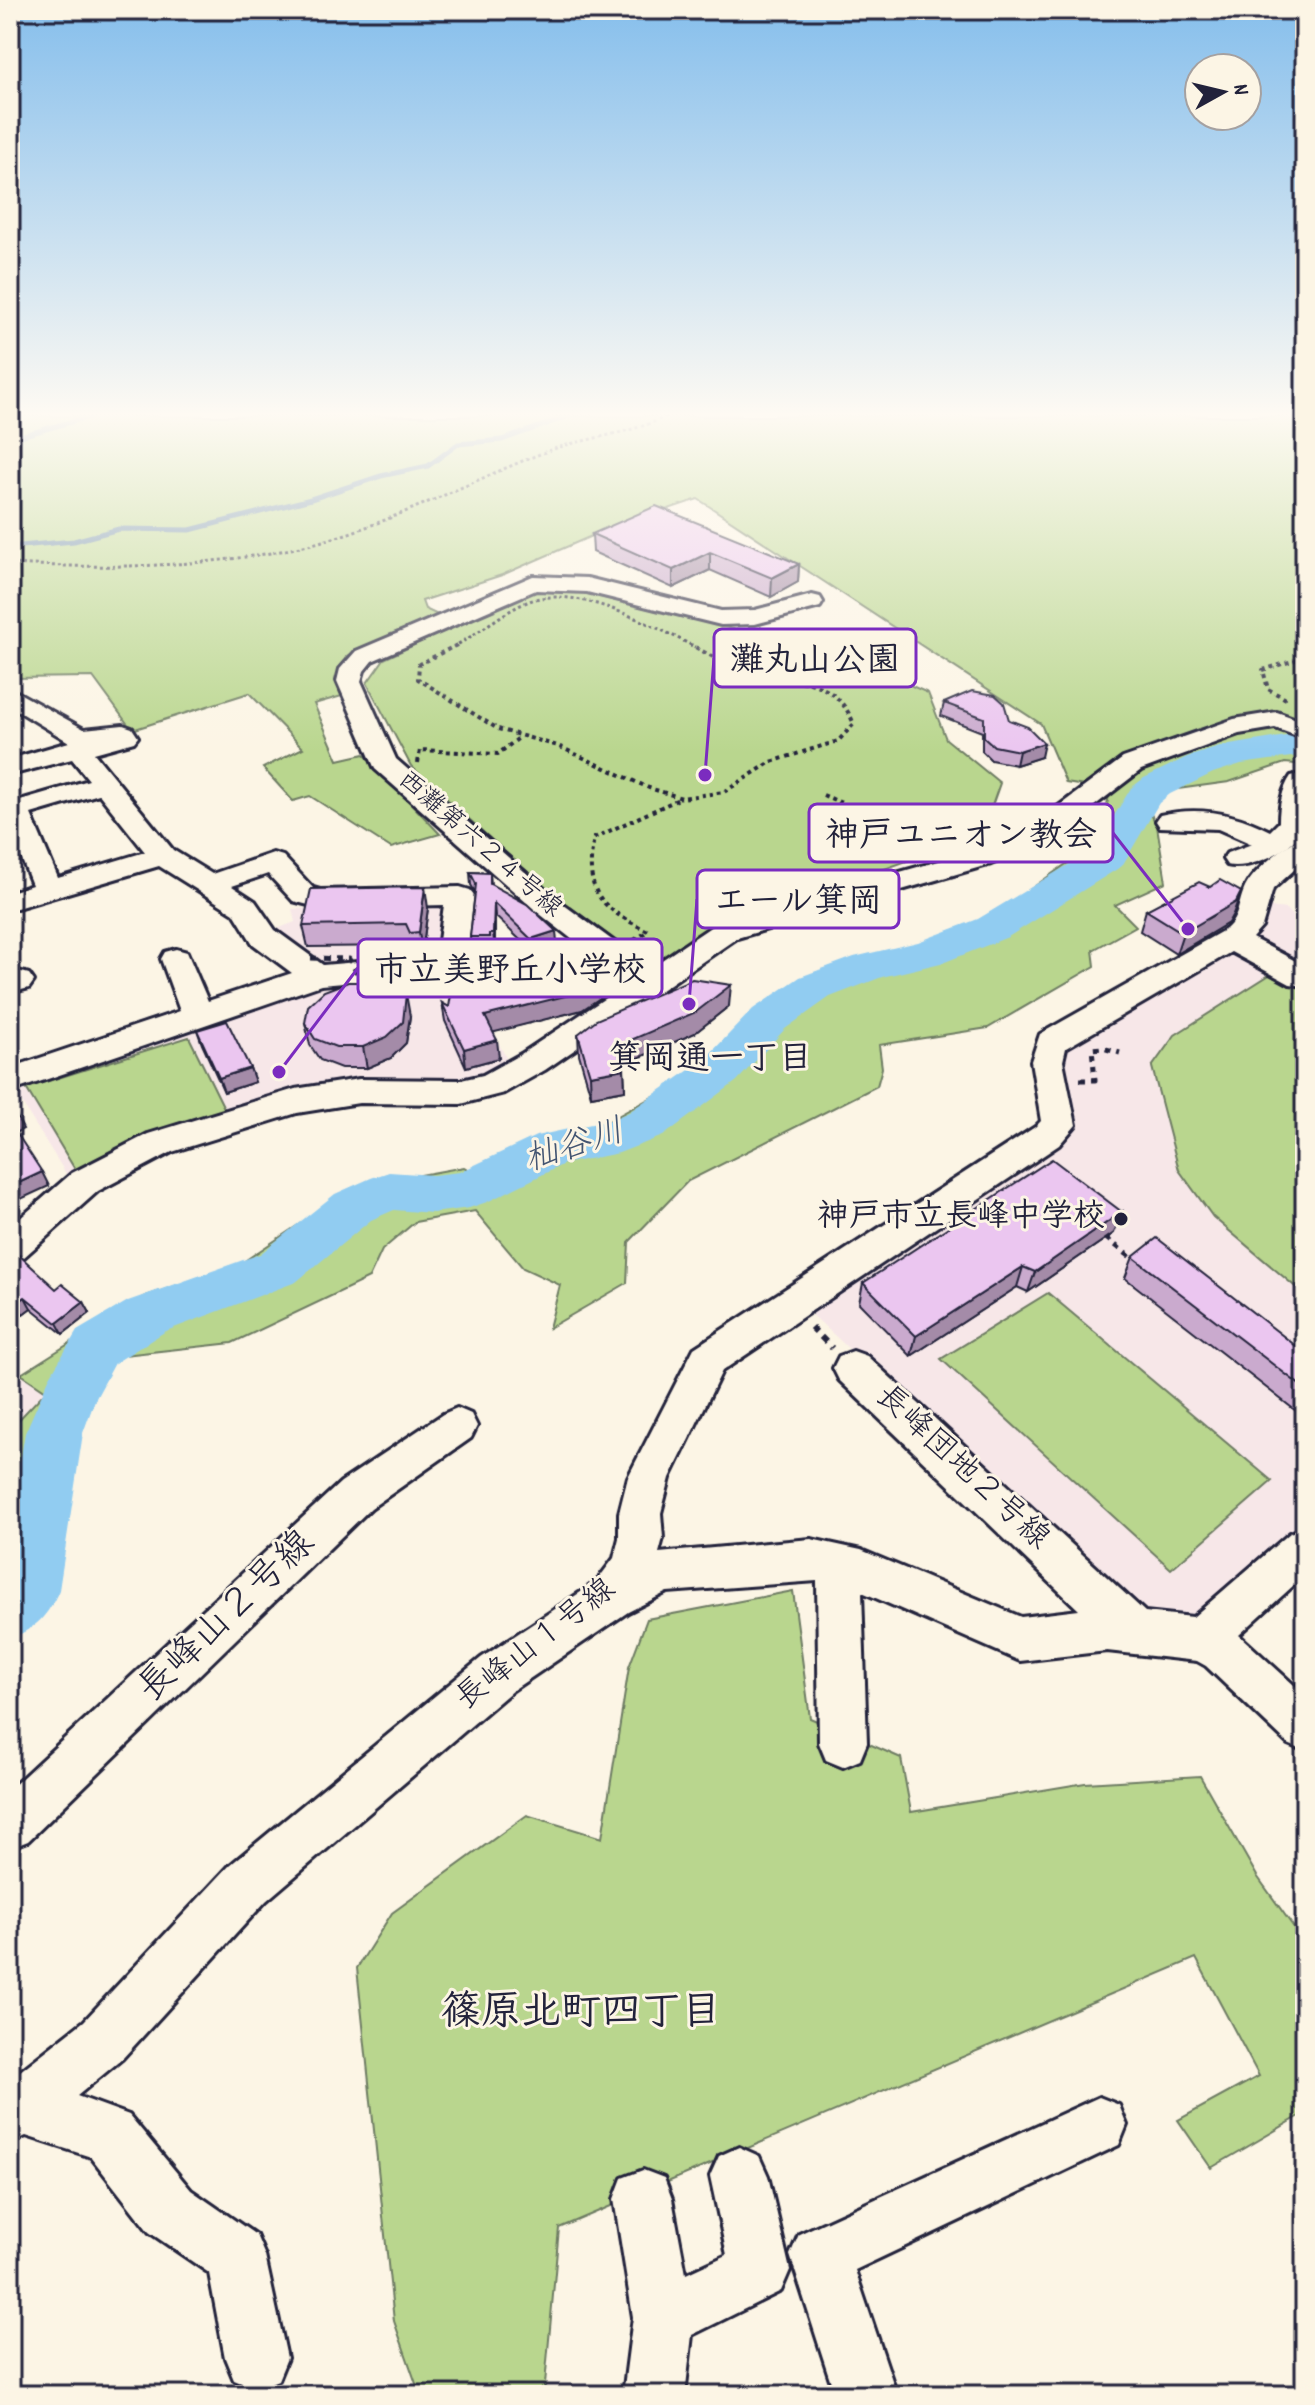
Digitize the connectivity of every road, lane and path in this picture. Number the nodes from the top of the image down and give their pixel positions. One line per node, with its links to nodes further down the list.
1 (357, 528): 2 (path)
2 (10, 564)
3 (812, 602): 12 (street, 西灘第六２４号線)
4 (1305, 657): 6 (path)
5 (10, 695): 8 (street)
6 (1293, 726): 28 (street)
7 (520, 737): 12 (path); 14 (path); 14 (path)
8 (77, 748): 9 (street); 11 (street)
9 (10, 767)
10 (1305, 781): 17 (street, 長峰山１号線)
11 (103, 784): 18 (street); 21 (street)
12 (415, 792): 28 (street, 西灘第六２４号線)
13 (823, 795): 15 (path)
14 (682, 798): 23 (path)
15 (832, 812)
16 (1170, 821): 17 (street)
17 (1288, 844): 19 (street); 24 (street, 長峰山１号線)
18 (163, 856): 20 (street); 21 (street)
19 (1237, 859)
20 (209, 885): 26 (street); 27 (street)
21 (48, 889): 22 (street)
22 (10, 901)
23 (645, 935)
24 (1230, 939): 29 (street); 34 (street, 長峰山１号線)
25 (176, 959): 31 (street)
26 (451, 962): 27 (street); 28 (street)
27 (315, 967): 30 (path, bridge); 31 (street)
28 (646, 977): 36 (street)
29 (1301, 977)
30 (405, 985)
31 (198, 1016): 33 (street)
32 (1120, 1053): 34 (path)
33 (10, 1080)
34 (1051, 1080): 38 (street, 長峰山１号線)
35 (1106, 1238): 37 (path)
36 (10, 1248)
37 (1141, 1265)
38 (788, 1305): 39 (path, 長峰団地２号線); 43 (street, 長峰山１号線)
39 (853, 1368): 44 (street, 長峰団地２号線)
40 (457, 1426): 48 (street, 長峰山２号線)
41 (1305, 1547): 45 (street)
42 (839, 1565): 43 (street); 44 (street); 47 (street)
43 (612, 1597): 49 (street, 長峰山１号線)
44 (1134, 1632): 45 (street)
45 (1201, 1640): 46 (street)
46 (1305, 1727)
47 (843, 1743)
48 (10, 1823)
49 (16, 2111): 54 (street)
50 (1099, 2125): 56 (street)
51 (739, 2176): 53 (street)
52 (643, 2199): 53 (street)
53 (663, 2317): 55 (street)
54 (256, 2358)
55 (654, 2395)
56 (866, 2395)

